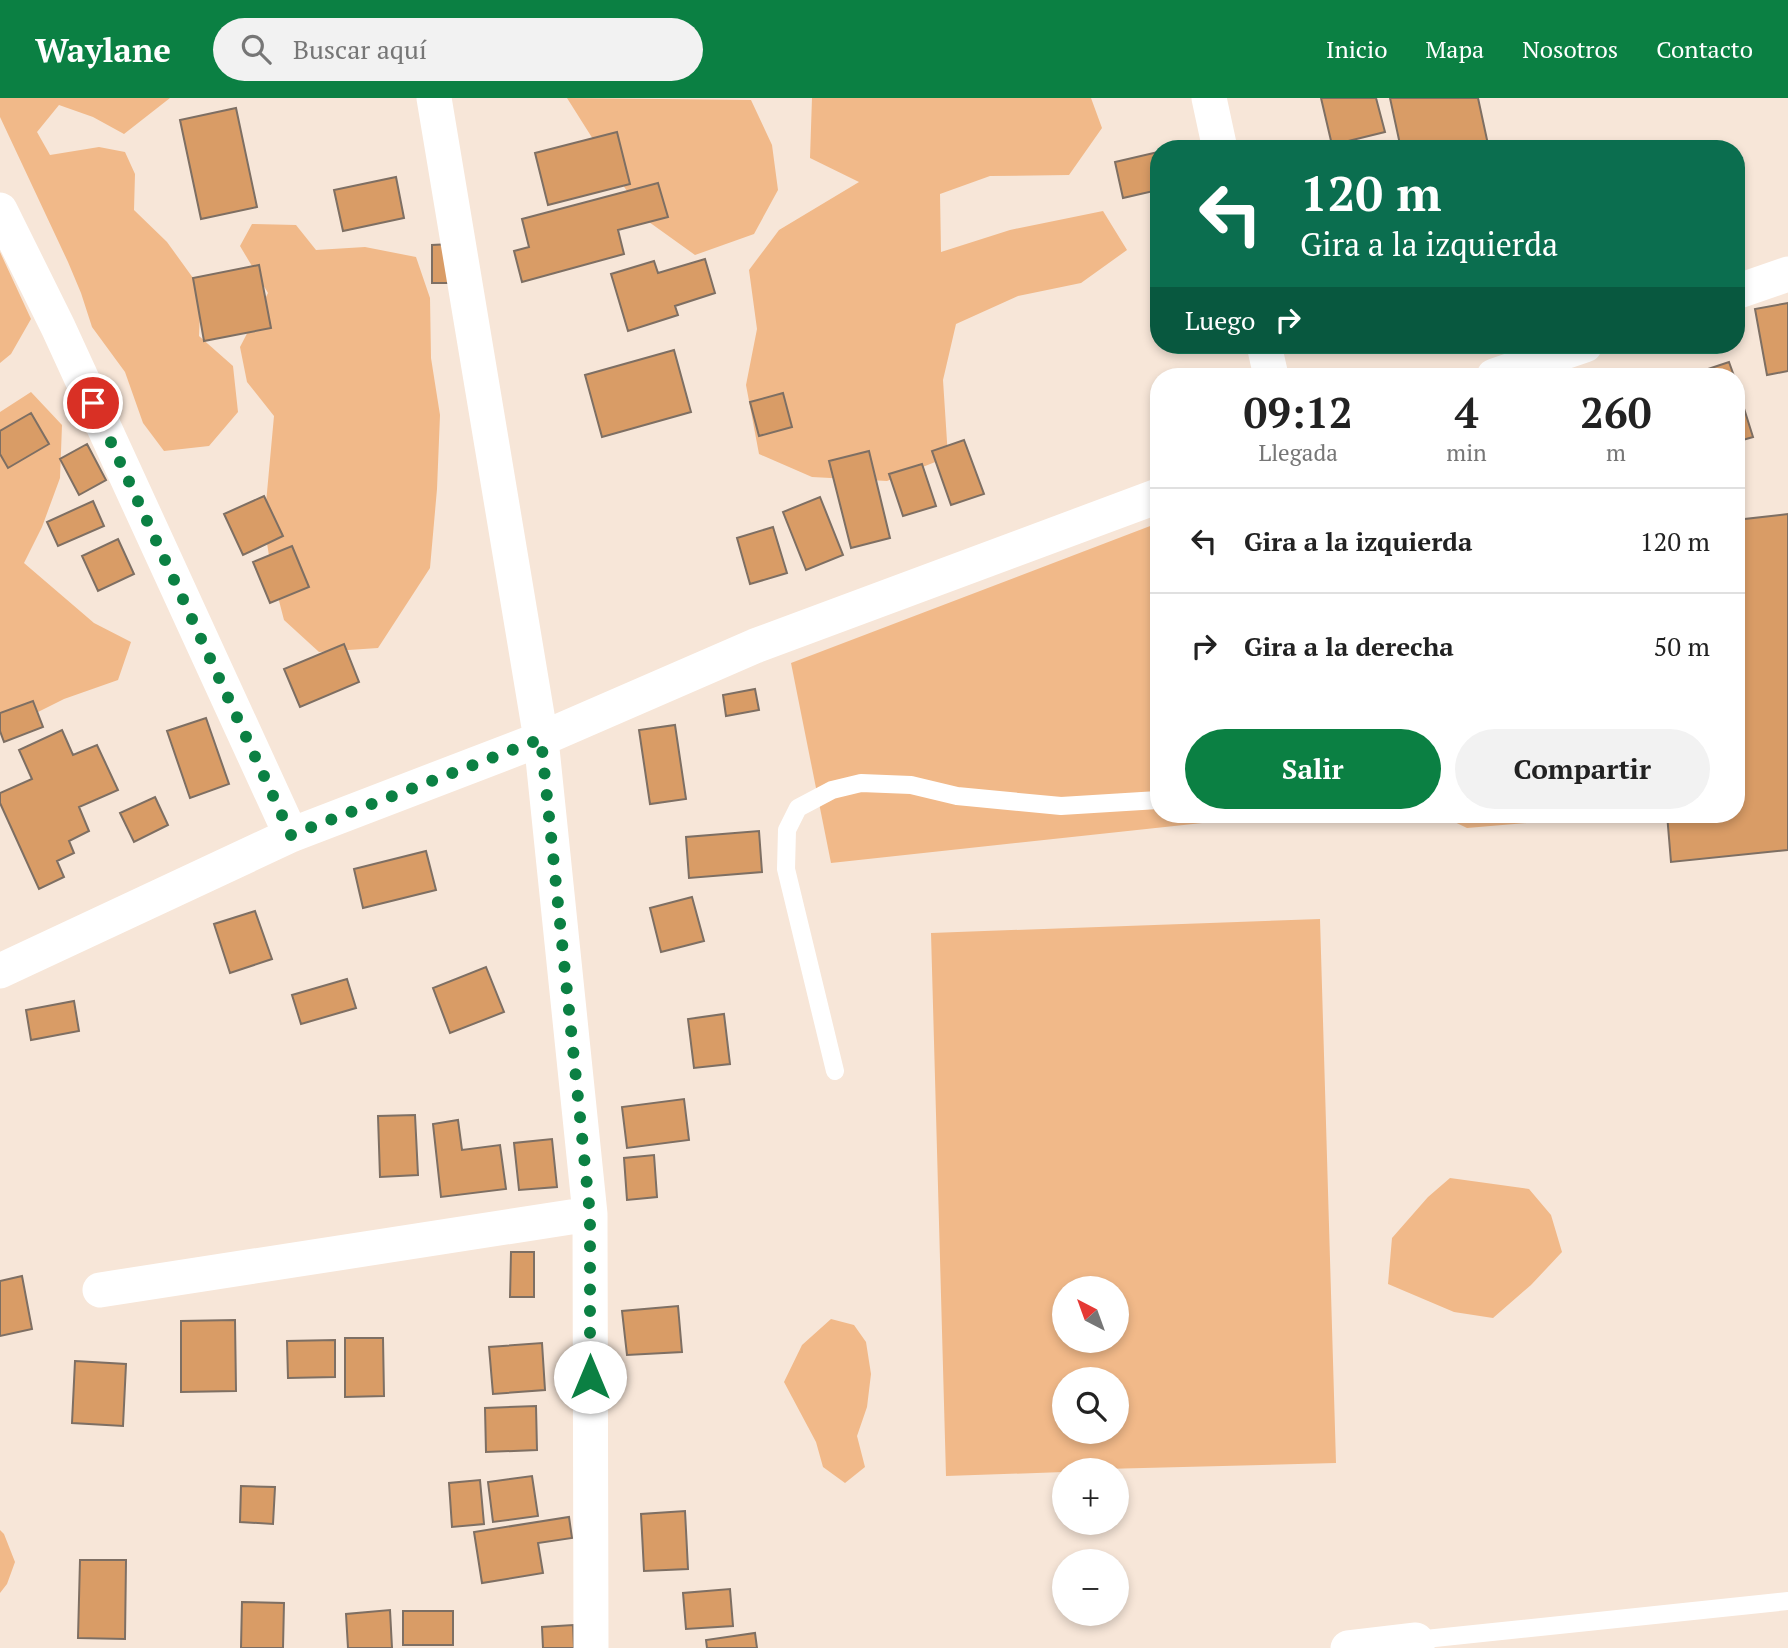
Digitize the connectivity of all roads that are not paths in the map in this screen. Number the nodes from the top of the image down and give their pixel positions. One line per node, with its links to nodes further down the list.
1 (434, 98): 10 (street)
2 (1209, 98): 3 (street)
3 (1218, 140)
4 (0, 210): 12 (street)
5 (1788, 274): 6 (street)
6 (1745, 289)
7 (1559, 354): 8 (street)
8 (1517, 368)
9 (1150, 499): 10 (street)
10 (541, 739): 12 (street); 15 (street)
11 (1150, 800): 14 (lane)
12 (291, 835): 13 (street)
13 (0, 971)
14 (835, 1071)
15 (590, 1214): 16 (street); 19 (street)
16 (100, 1290)
17 (1788, 1601): 18 (lane)
18 (1416, 1644): 20 (street)
19 (591, 1648)
20 (1348, 1648)

